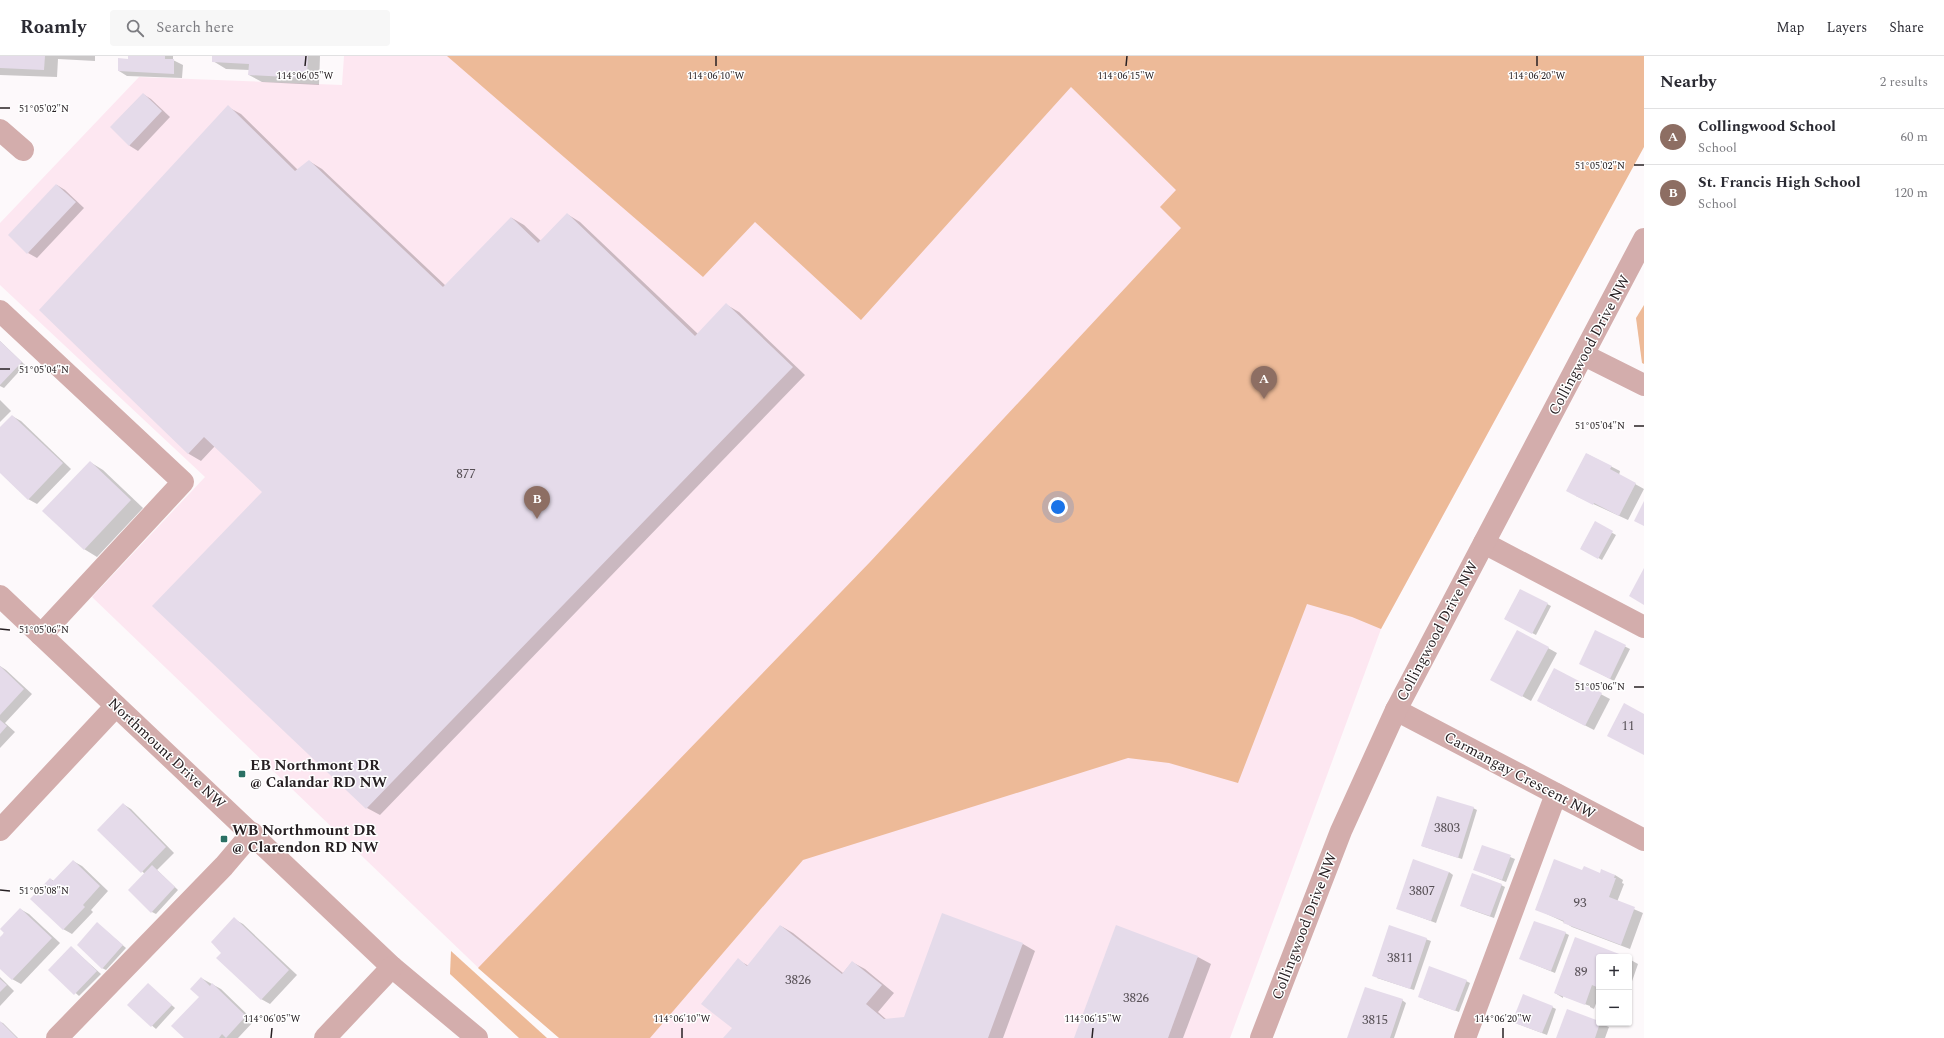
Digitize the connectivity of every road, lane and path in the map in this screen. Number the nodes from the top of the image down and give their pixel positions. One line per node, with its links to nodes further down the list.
1 (0, 130): 2 (street)
2 (23, 150)
3 (1644, 239): 5 (street, Collingwood Drive NW)
4 (0, 311): 10 (street)
5 (1584, 355): 6 (street); 7 (street, Collingwood Drive NW)
6 (1644, 385)
7 (1484, 543): 9 (street); 12 (street, Collingwood Drive NW)
8 (0, 596): 10 (street, Northmount Drive NW)
9 (1644, 627)
10 (41, 635): 11 (street, Northmount Drive NW)
11 (116, 706): 14 (street); 15 (street, Northmount Drive NW)
12 (1396, 710): 13 (street, Carmangay Crescent NW); 21 (street, Collingwood Drive NW)
13 (1556, 794): 16 (street, Carmangay Crescent NW); 22 (street)
14 (0, 830)
15 (252, 833): 17 (street, Northmount Drive NW); 18 (street)
16 (1644, 840)
17 (392, 967): 19 (street); 20 (street, Northmount Drive NW)
18 (57, 1038)
19 (325, 1038)
20 (477, 1038)
21 (1261, 1038)
22 (1465, 1038)

